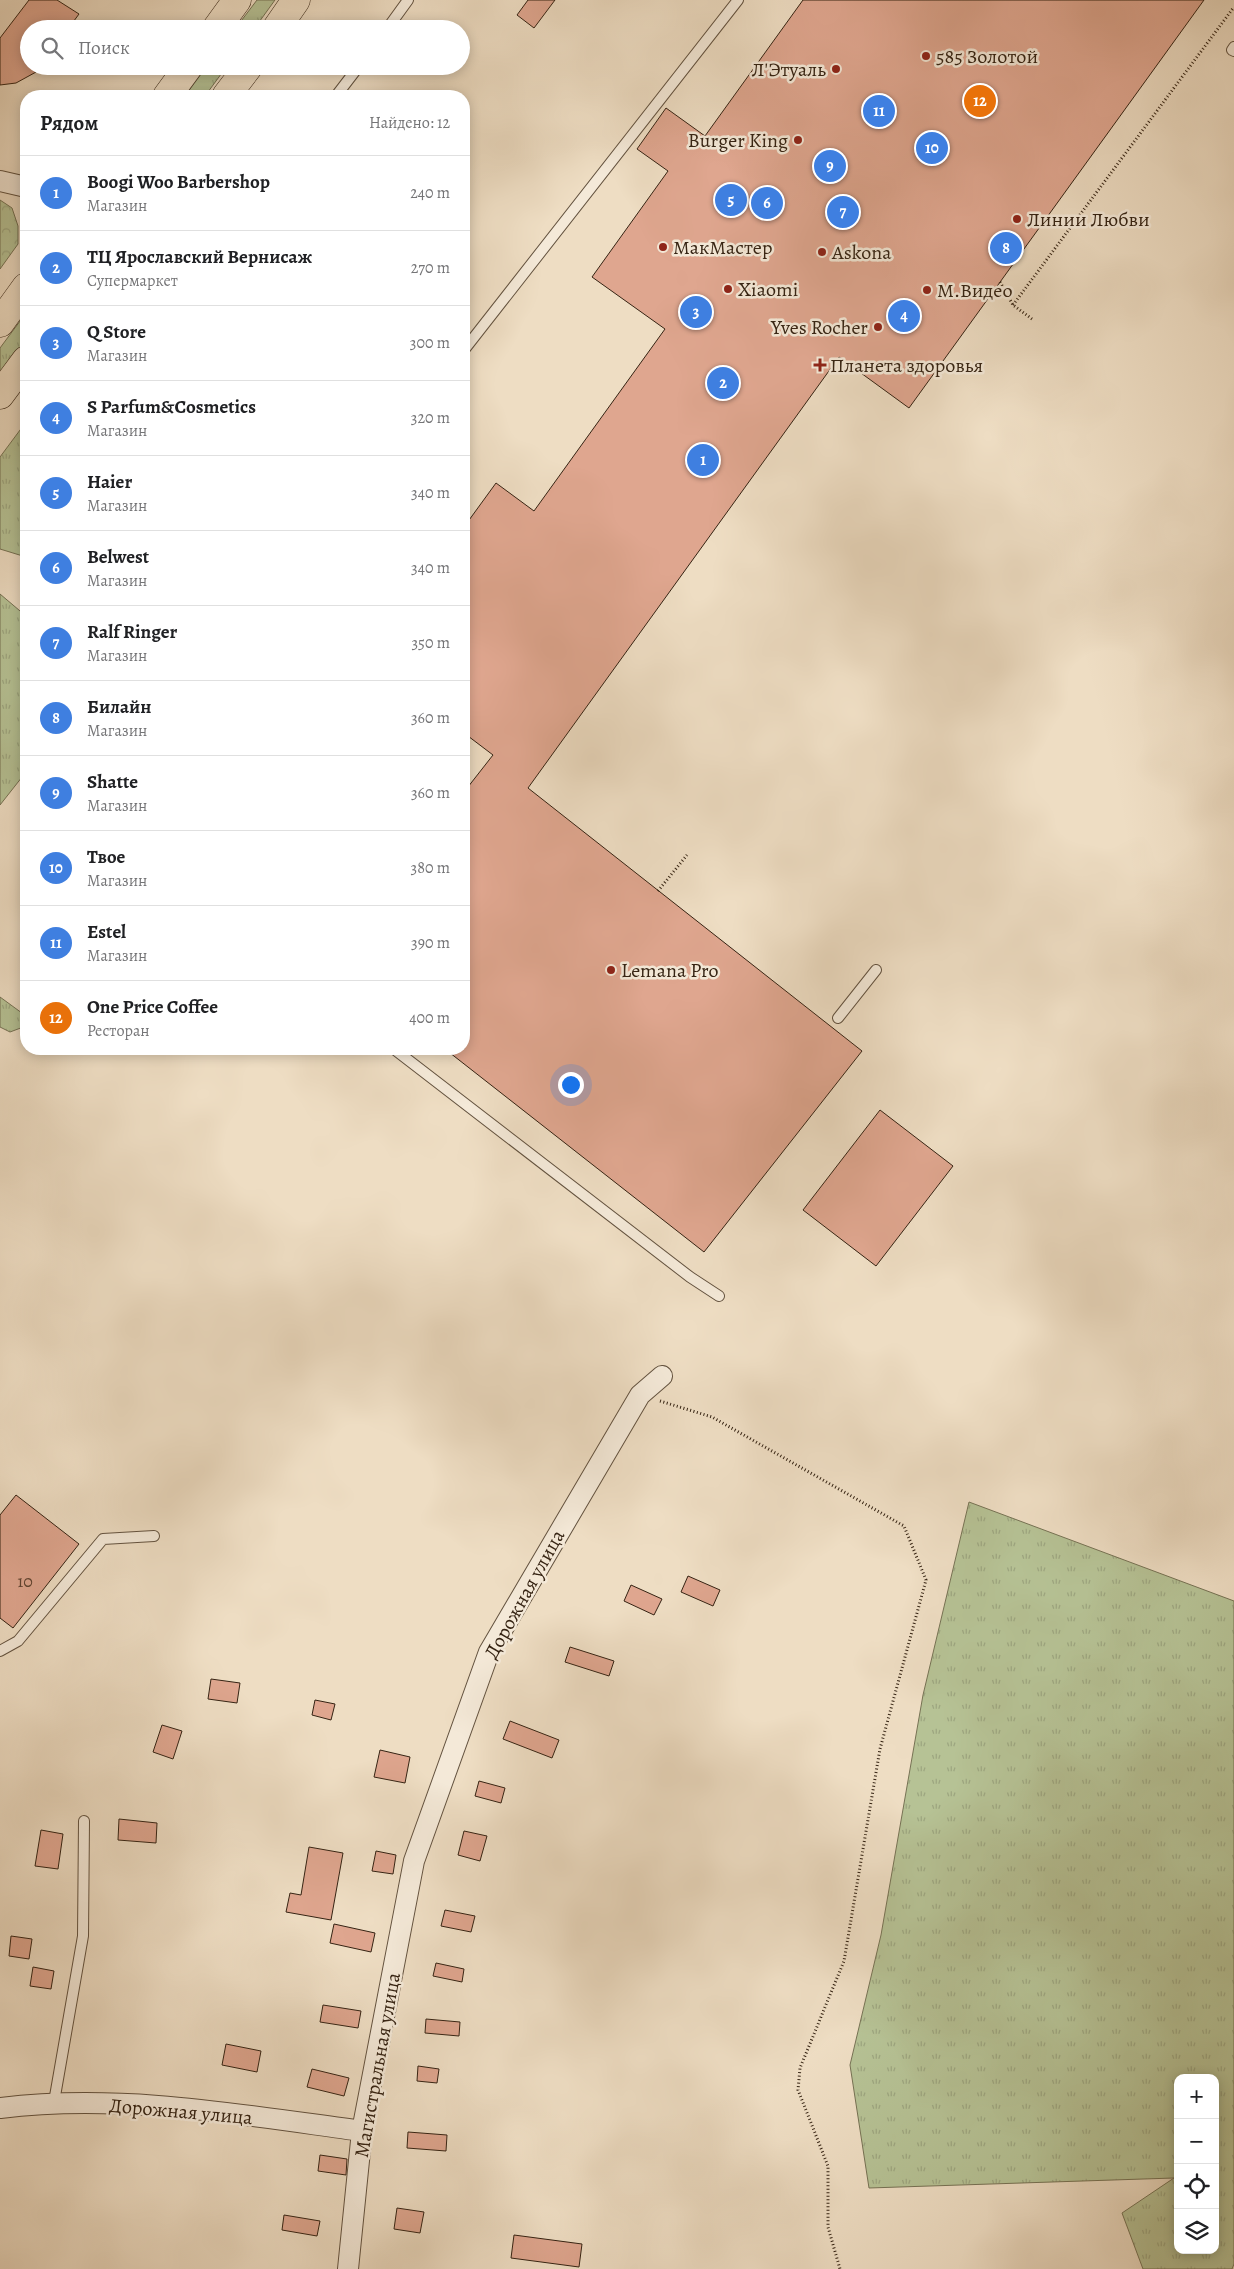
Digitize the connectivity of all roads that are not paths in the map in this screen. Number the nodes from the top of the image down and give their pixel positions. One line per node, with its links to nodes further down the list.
1 (237, 0): 5 (highway)
2 (296, 0): 6 (highway)
3 (408, 0): 7 (lane)
4 (738, 0): 20 (lane)
5 (223, 20)
6 (282, 20)
7 (394, 20)
8 (1234, 47): 9 (lane)
9 (1234, 52)
10 (181, 75): 13 (highway)
11 (242, 75): 14 (highway)
12 (352, 75): 15 (lane)
13 (170, 90)
14 (231, 90)
15 (341, 90)
16 (0, 181): 17 (street)
17 (20, 186)
18 (20, 295): 19 (highway)
19 (0, 323)
20 (470, 342)
21 (20, 368): 22 (highway)
22 (0, 395)
23 (876, 970): 24 (lane)
24 (838, 1018)
25 (402, 1055): 26 (lane)
26 (719, 1296)
27 (662, 1376): 31 (street, Дорожная улица)
28 (154, 1536): 29 (lane)
29 (0, 1651)
30 (84, 1821): 32 (lane)
31 (414, 1862): 34 (street, Магистральная улица)
32 (54, 2102): 33 (street, Дорожная улица); 34 (street, Дорожная улица)
33 (0, 2108)
34 (362, 2131): 35 (street, Магистральная улица)
35 (348, 2269)

